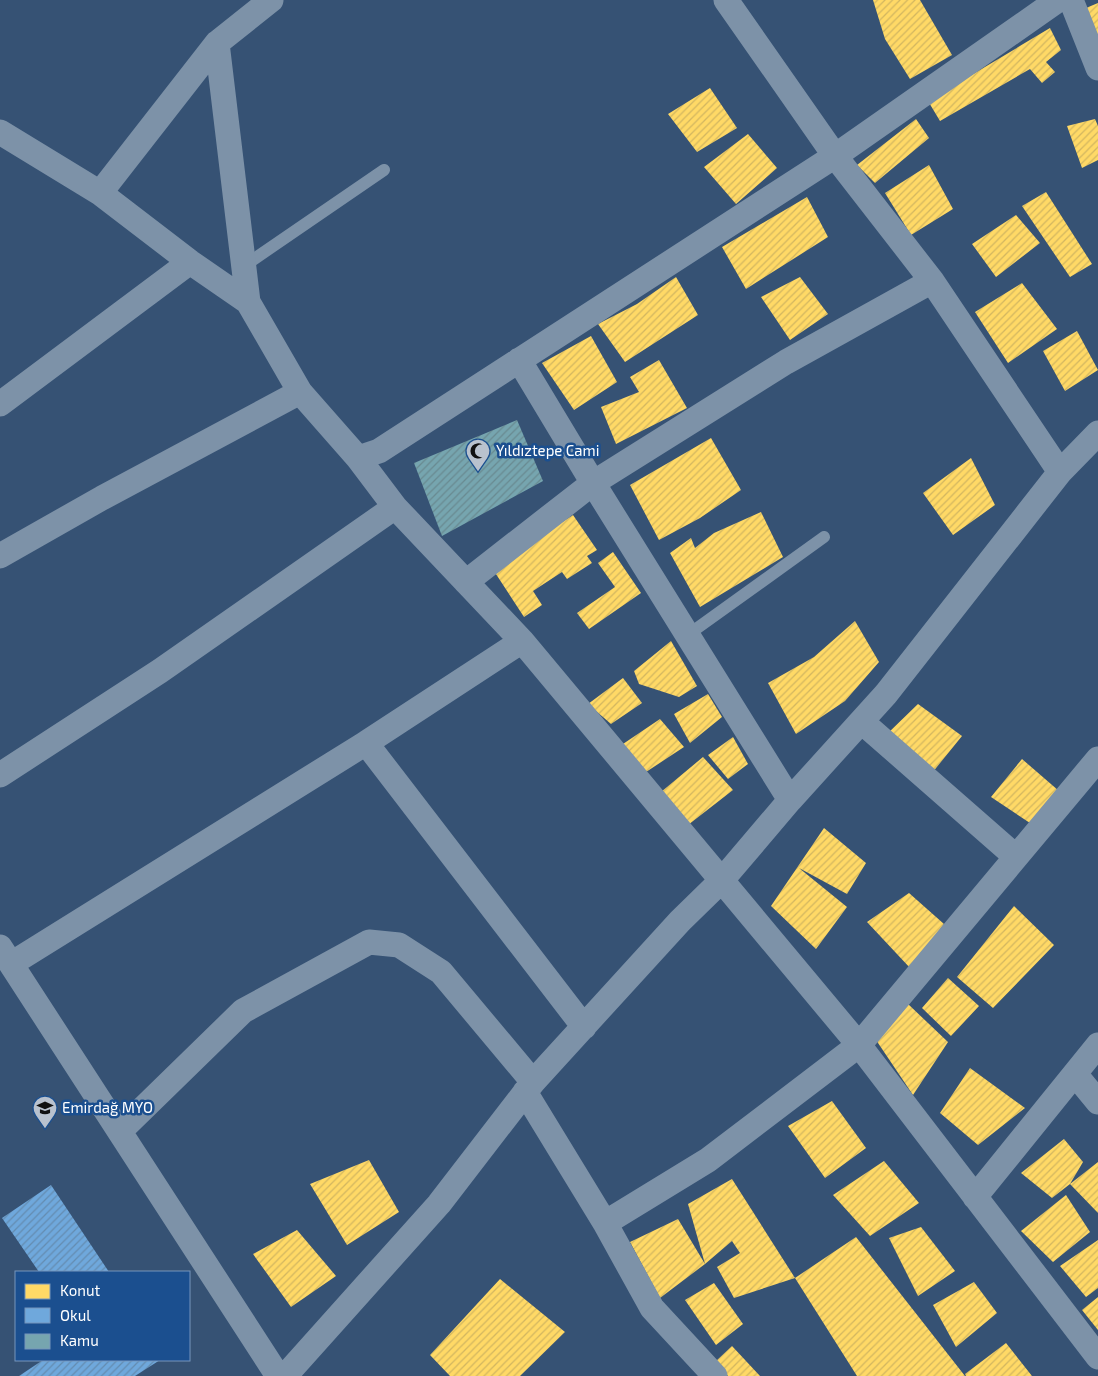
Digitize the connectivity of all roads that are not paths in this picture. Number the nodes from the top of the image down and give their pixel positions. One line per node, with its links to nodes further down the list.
1 (271, 0): 5 (street)
2 (726, 0): 8 (street)
3 (1058, 0): 8 (street)
4 (1071, 0): 6 (street)
5 (217, 43): 10 (street); 12 (street)
6 (1098, 68)
7 (0, 132): 10 (street)
8 (834, 156): 13 (street); 15 (street)
9 (384, 170): 12 (lane)
10 (100, 194): 11 (street)
11 (190, 262): 14 (street); 17 (street)
12 (244, 266): 14 (street)
13 (932, 281): 20 (street); 21 (street)
14 (248, 302): 16 (street)
15 (519, 360): 19 (street); 21 (street)
16 (300, 392): 19 (street); 24 (street)
17 (0, 404)
18 (1093, 448): 20 (street)
19 (358, 458): 22 (street)
20 (1060, 472): 28 (street)
21 (593, 483): 25 (street); 26 (street)
22 (395, 507): 25 (street); 31 (street)
23 (824, 537): 26 (lane)
24 (0, 556)
25 (466, 582): 27 (street)
26 (689, 634): 32 (street)
27 (522, 642): 29 (street); 34 (street)
28 (862, 722): 32 (street); 33 (street)
29 (366, 743): 35 (street); 36 (street)
30 (1098, 759): 33 (street)
31 (0, 775)
32 (790, 800): 34 (street)
33 (1015, 856): 37 (street)
34 (722, 880): 36 (street); 37 (street)
35 (6, 956): 42 (street)
36 (584, 1027): 40 (street)
37 (859, 1045): 43 (street); 44 (street)
38 (1098, 1046): 39 (street)
39 (1075, 1074): 41 (street); 43 (street)
40 (529, 1087): 42 (street); 44 (street); 47 (street)
41 (1098, 1102)
42 (120, 1131): 46 (street)
43 (976, 1197): 45 (street)
44 (605, 1223): 48 (street)
45 (1098, 1357)
46 (278, 1376)
47 (285, 1376)
48 (715, 1376)

